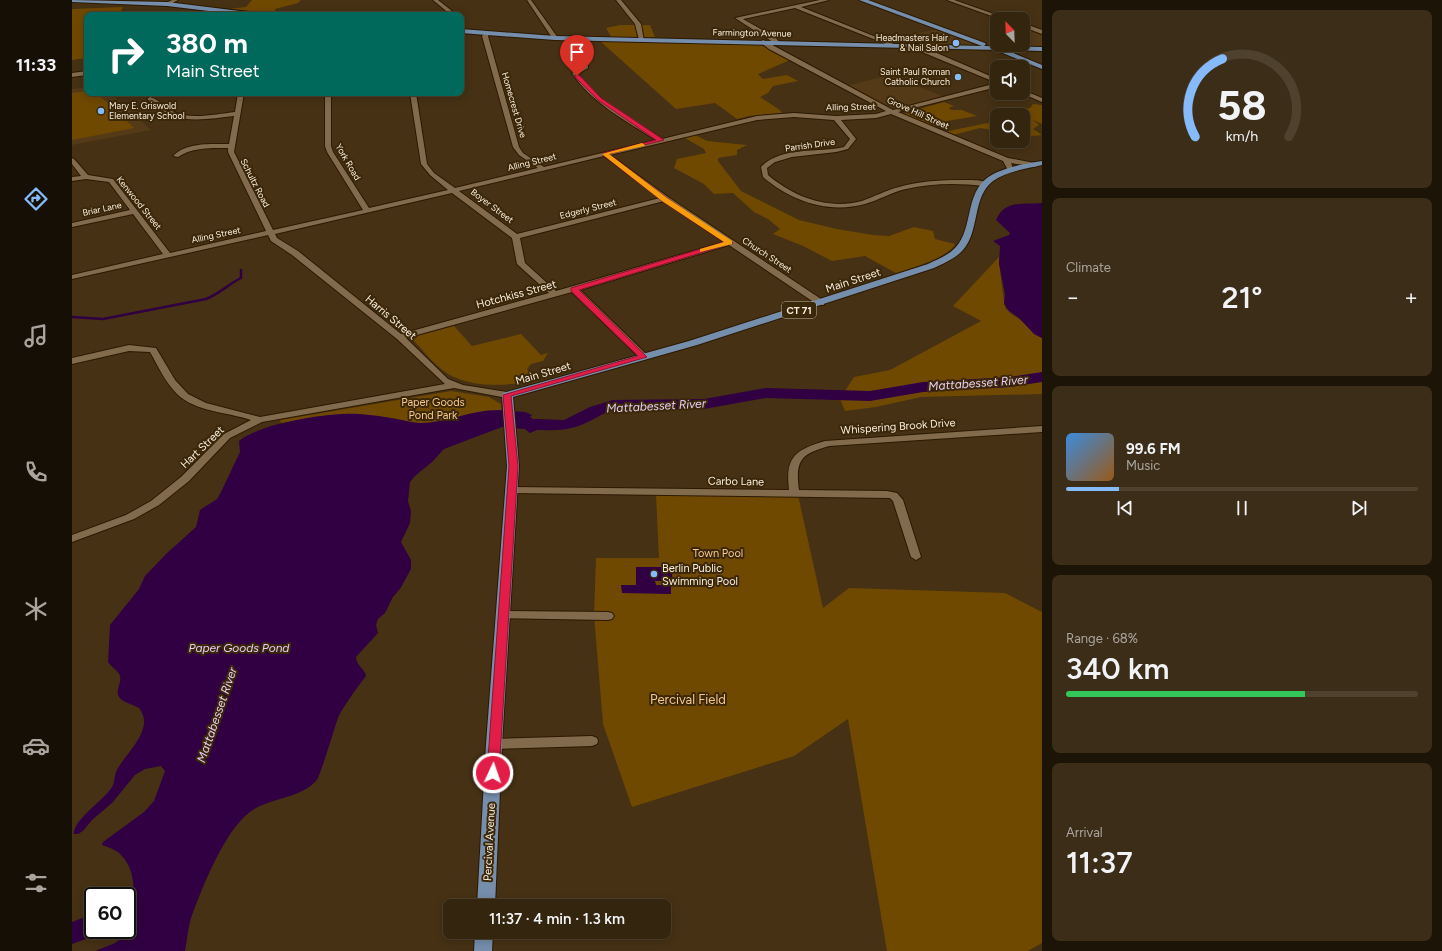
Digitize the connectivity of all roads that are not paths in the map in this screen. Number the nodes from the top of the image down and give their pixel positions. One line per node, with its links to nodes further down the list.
1 (72, 0): 11 (main road)
2 (176, 0): 11 (street)
3 (218, 0): 4 (street)
4 (221, 0)
5 (435, 0): 14 (street)
6 (529, 0): 20 (street)
7 (618, 0): 21 (street)
8 (828, 0): 12 (street)
9 (862, 0): 26 (main road)
10 (949, 0): 15 (street)
11 (167, 4): 13 (main road)
12 (795, 6): 23 (street); 24 (street)
13 (227, 12)
14 (450, 12)
15 (990, 14)
16 (1030, 28): 18 (street)
17 (464, 31): 19 (main road, Farmington Avenue)
18 (1042, 32)
19 (486, 34): 20 (main road, Farmington Avenue); 53 (street, Homecrest Drive)
20 (555, 38): 21 (main road, Farmington Avenue)
21 (642, 40): 22 (main road, Farmington Avenue)
22 (763, 42): 23 (main road, Farmington Avenue); 43 (street, Grove Hill Street)
23 (776, 42): 24 (main road, Farmington Avenue)
24 (893, 45): 25 (main road, Farmington Avenue)
25 (916, 46): 27 (main road, Farmington Avenue); 35 (street)
26 (990, 47)
27 (990, 48)
28 (1030, 49): 29 (main road, Farmington Avenue)
29 (1042, 49)
30 (1003, 52): 32 (main road)
31 (586, 67): 46 (street)
32 (1042, 67)
33 (84, 73): 34 (street)
34 (72, 75)
35 (990, 78)
36 (990, 87): 43 (street, Alling Street)
37 (1030, 95): 42 (street)
38 (240, 96): 44 (street, Schultz Road)
39 (328, 96): 61 (street, York Road)
40 (413, 96): 58 (street, Boyer Street)
41 (150, 99): 44 (street)
42 (1042, 100)
43 (892, 112): 45 (street, Alling Street); 51 (street, Grove Hill Street)
44 (237, 114): 47 (street, Schultz Road)
45 (836, 118): 46 (street, Alling Street); 57 (street, Parrish Drive)
46 (661, 140): 48 (street, Alling Street)
47 (231, 146): 49 (street); 63 (street, Schultz Road)
48 (605, 154): 53 (street, Alling Street); 59 (street, Church Street)
49 (176, 156)
50 (72, 160): 55 (street)
51 (1006, 160): 52 (street, Grove Hill Street); 54 (street)
52 (1038, 164): 54 (main road)
53 (543, 169): 58 (street, Alling Street)
54 (1011, 171): 57 (main road)
55 (86, 177): 56 (street, Kenwood Street); 60 (street, Kenwood Street)
56 (72, 180)
57 (985, 184): 70 (main road, Main Street / CT 71)
58 (455, 191): 61 (street, Alling Street); 64 (street, Boyer Street)
59 (665, 199): 64 (street, Edgerly Street); 65 (street, Church Street)
60 (136, 211): 62 (street, Briar Lane); 66 (street, Kenwood Street)
61 (367, 211): 63 (street, Alling Street)
62 (72, 225)
63 (271, 233): 66 (street, Alling Street); 71 (street, Harris Street)
64 (516, 237): 69 (street, Boyer Street)
65 (729, 243): 68 (street, Hotchkiss Street); 70 (street, Church Street)
66 (168, 255): 67 (street, Alling Street)
67 (72, 277)
68 (574, 289): 69 (street, Hotchkiss Street); 72 (street)
69 (555, 295): 71 (street, Hotchkiss Street)
70 (821, 303): 72 (main road, Main Street / CT 71)
71 (400, 337): 74 (street, Harris Street)
72 (644, 357): 75 (main road, Main Street / CT 71)
73 (72, 361): 76 (street)
74 (454, 386): 75 (street, Harris Street); 76 (street, Hart Street)
75 (507, 395): 78 (main road, Percival Avenue)
76 (259, 420): 80 (street, Hart Street)
77 (1042, 429): 79 (street, Whispering Brook Drive)
78 (512, 490): 79 (street, Carbo Lane); 82 (main road, Percival Avenue)
79 (795, 494): 81 (street, Carbo Lane)
80 (72, 539)
81 (916, 557)
82 (502, 615): 83 (street); 85 (main road, Percival Avenue)
83 (608, 616)
84 (592, 741): 85 (street)
85 (494, 744): 86 (main road, Percival Avenue)
86 (486, 899)
87 (484, 939): 88 (main road)
88 (483, 951)

